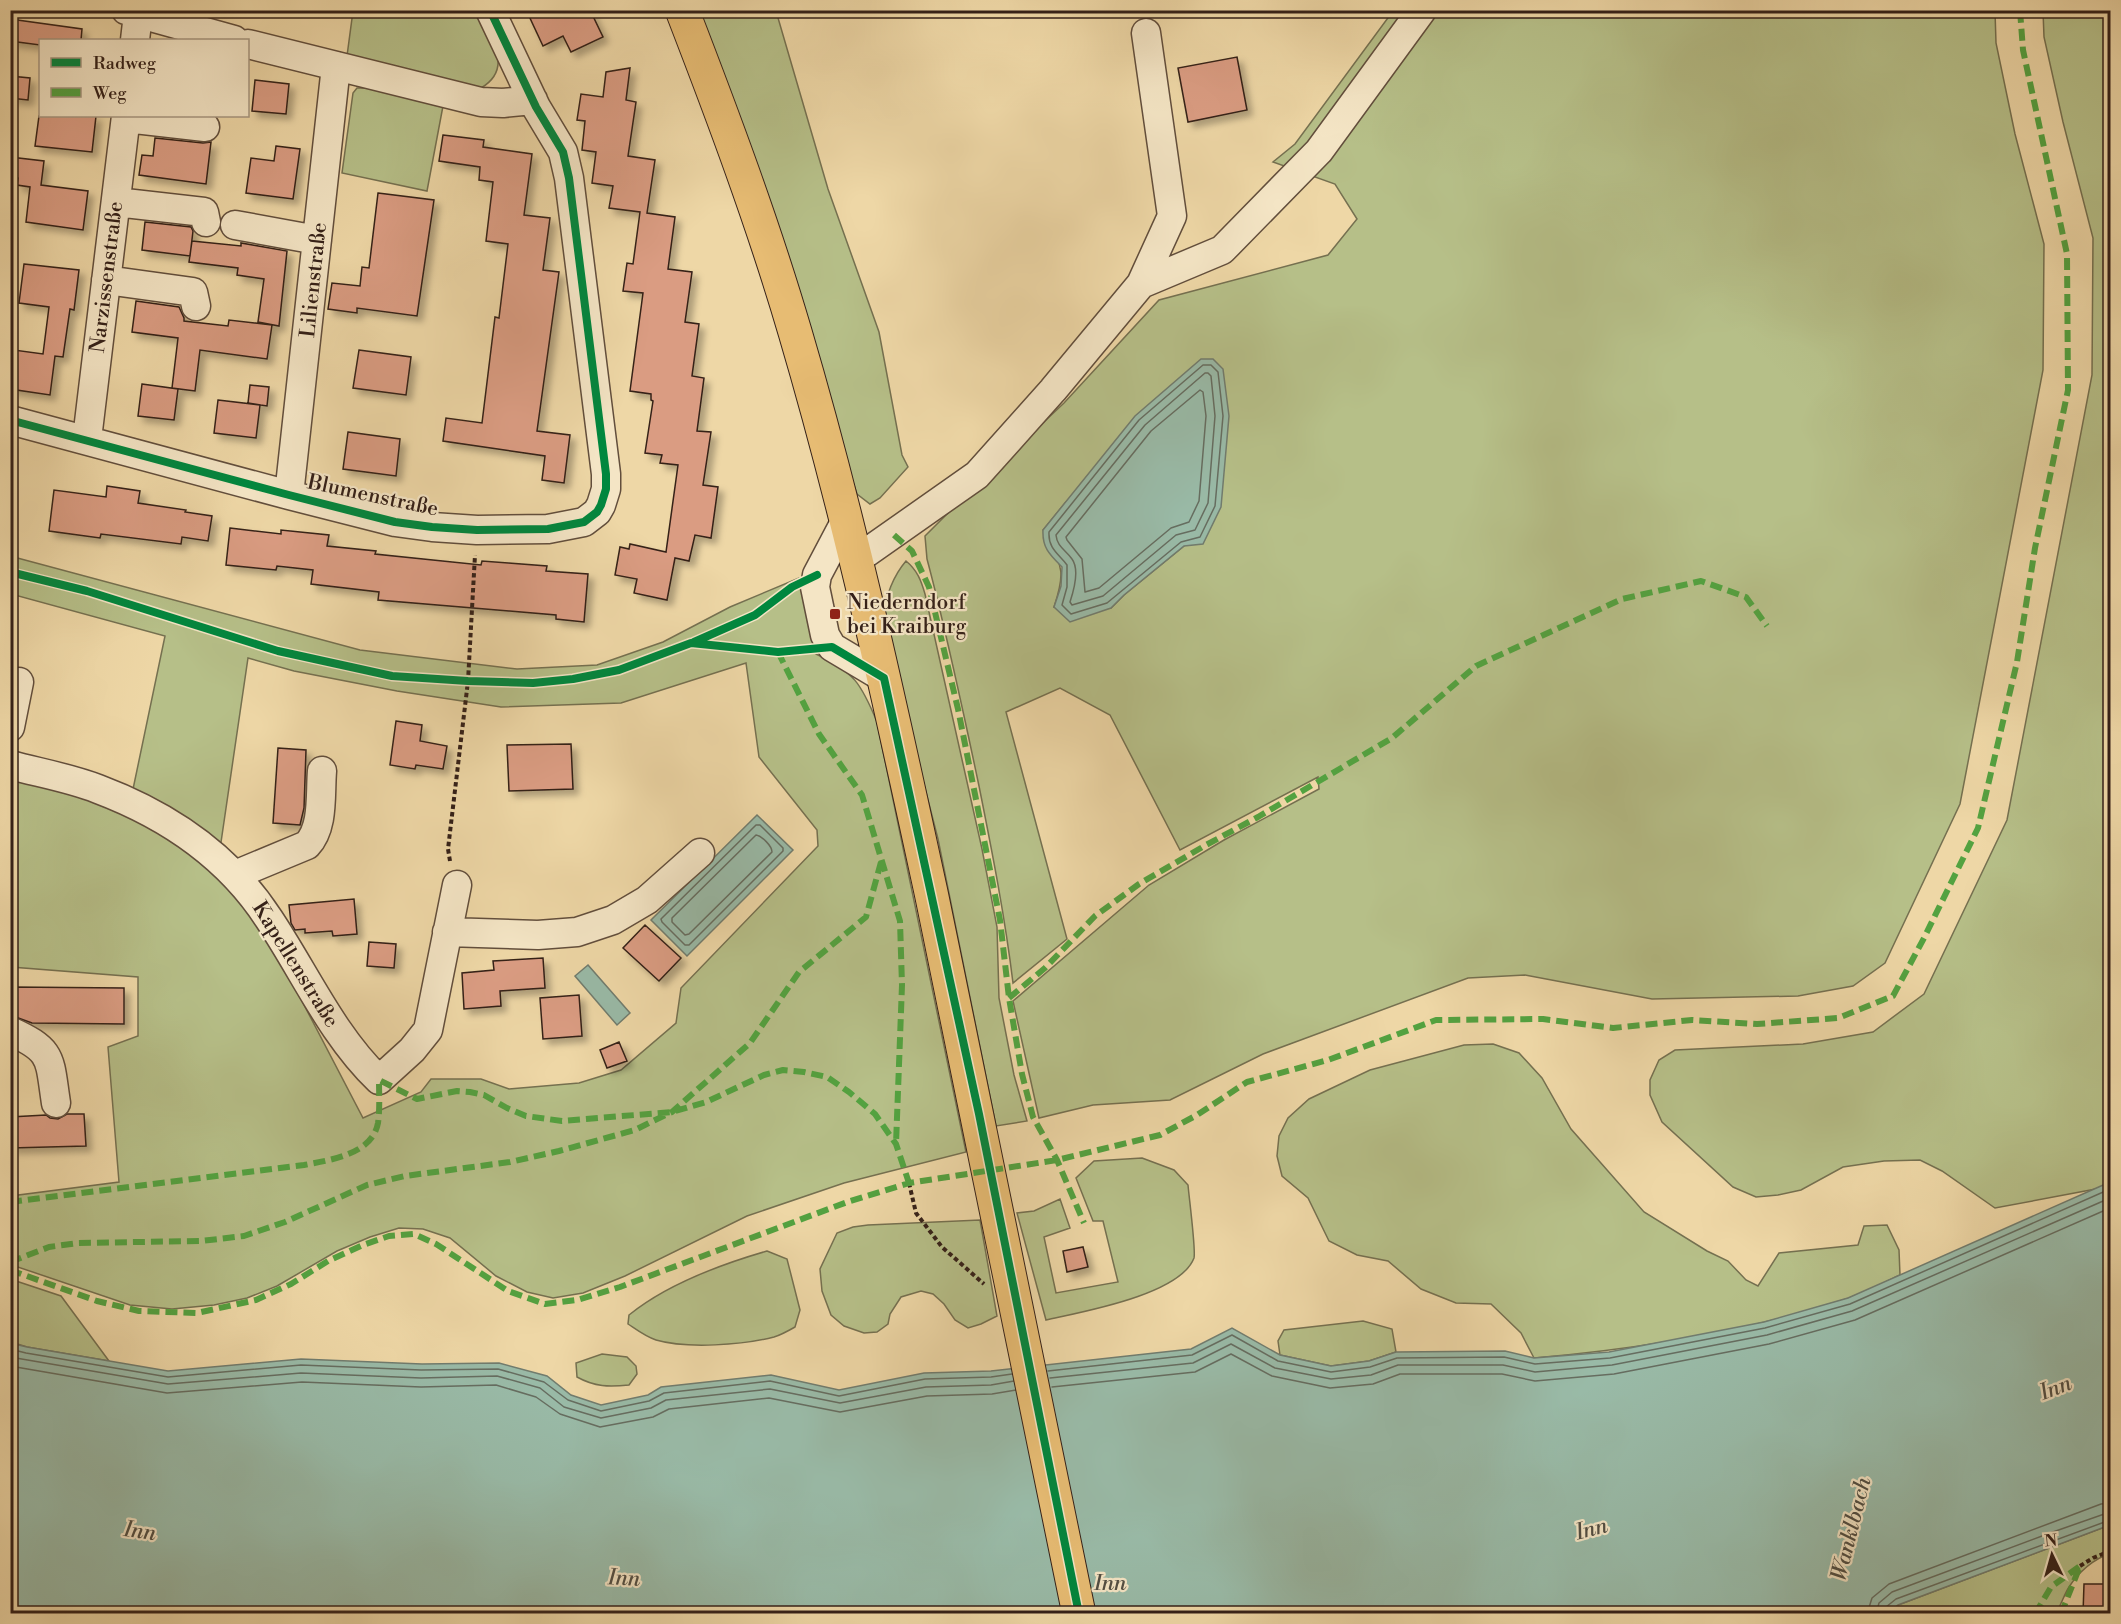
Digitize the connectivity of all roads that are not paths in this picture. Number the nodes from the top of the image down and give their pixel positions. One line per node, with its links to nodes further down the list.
1 (490, 10): 9 (street, Blumenstraße)
2 (682, 10): 22 (main road)
3 (1422, 10): 17 (street)
4 (133, 22): 6 (street)
5 (1146, 33): 17 (street)
6 (228, 39)
7 (249, 44): 8 (street)
8 (336, 66): 9 (street); 15 (street, Lilienstraße)
9 (533, 100): 21 (street, Blumenstraße)
10 (126, 117): 11 (street); 12 (street, Narzissenstraße)
11 (205, 127)
12 (116, 202): 13 (street); 16 (street, Narzissenstraße)
13 (206, 222)
14 (235, 225): 15 (street)
15 (317, 240): 21 (street, Lilienstraße)
16 (106, 280): 18 (street); 20 (street, Narzissenstraße)
17 (1141, 284): 23 (street)
18 (196, 306)
19 (10, 420): 20 (street, Blumenstraße)
20 (87, 439): 21 (street, Blumenstraße)
21 (289, 495)
22 (846, 520): 23 (main road); 24 (street)
23 (856, 560): 24 (main road)
24 (884, 678): 35 (main road)
25 (19, 682): 26 (street)
26 (10, 727)
27 (10, 765): 30 (street, Kapellenstraße)
28 (322, 771): 30 (street)
29 (700, 853): 32 (street)
30 (235, 875): 32 (street, Kapellenstraße)
31 (454, 878): 32 (street, Kapellenstraße)
32 (447, 932)
33 (10, 1031): 34 (street)
34 (56, 1103)
35 (1079, 1614)

